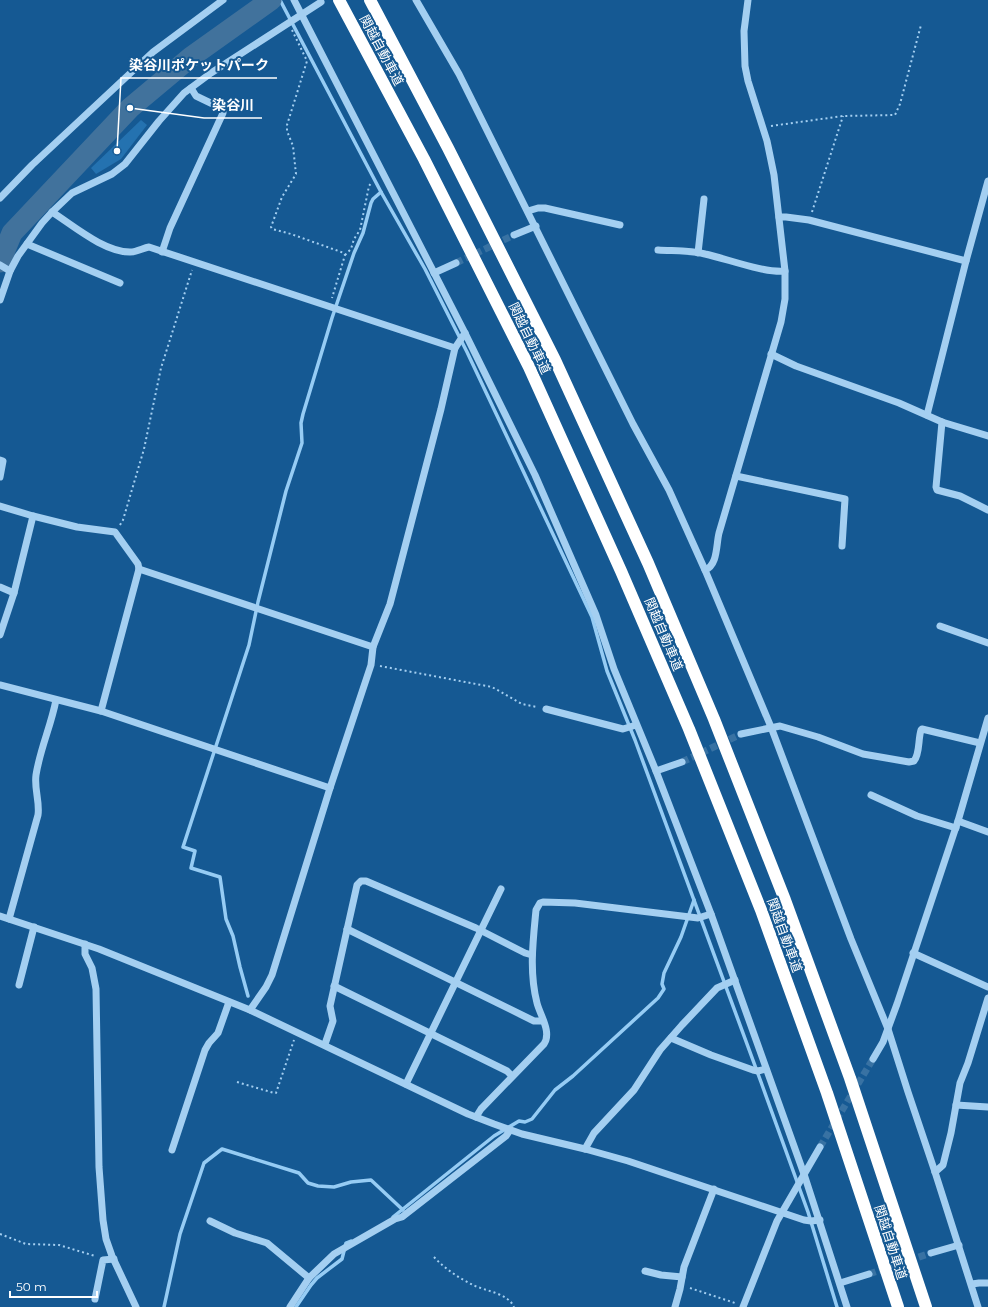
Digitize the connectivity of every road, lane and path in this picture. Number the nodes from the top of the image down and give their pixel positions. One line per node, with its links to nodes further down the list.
1 (223, 0): 16 (street)
2 (294, 0): 8 (street)
3 (339, 0): 141 (highway, 関越自動車道)
4 (370, 0): 142 (highway, 関越自動車道)
5 (416, 0): 20 (street)
6 (748, 0): 13 (street)
7 (321, 2): 8 (street)
8 (300, 12): 9 (street); 36 (street)
9 (288, 22): 11 (street); 30 (path)
10 (921, 25): 12 (path)
11 (191, 88): 19 (street); 28 (street)
12 (843, 116): 13 (path); 22 (path)
13 (763, 127): 21 (street)
14 (988, 181): 18 (street)
15 (372, 182): 30 (path)
16 (0, 198)
17 (704, 198): 29 (street)
18 (985, 206): 31 (street)
19 (52, 212): 26 (street); 28 (street)
20 (528, 212): 23 (street); 24 (street)
21 (779, 217): 22 (street); 35 (street)
22 (809, 220): 31 (street)
23 (620, 225)
24 (536, 226): 25 (street); 55 (street)
25 (514, 235)
26 (27, 244): 34 (street); 37 (street)
27 (658, 250): 29 (street)
28 (162, 252): 32 (street)
29 (698, 253): 35 (street)
30 (345, 255): 39 (path)
31 (966, 261): 43 (street)
32 (194, 263): 39 (street); 52 (path)
33 (456, 263): 36 (street)
34 (6, 268): 38 (street)
35 (785, 271): 42 (street)
36 (434, 274): 40 (street)
37 (120, 283)
38 (0, 300)
39 (330, 307): 41 (street)
40 (465, 333): 41 (street); 68 (street)
41 (455, 348): 61 (street)
42 (771, 354): 43 (street); 47 (street)
43 (927, 415): 44 (street)
44 (942, 422): 45 (street); 50 (street)
45 (988, 436)
46 (0, 460): 48 (street)
47 (736, 476): 53 (street); 55 (street)
48 (0, 477)
49 (0, 506): 51 (street)
50 (988, 510)
51 (33, 516): 52 (street); 57 (street)
52 (115, 532): 54 (street)
53 (842, 546)
54 (139, 569): 61 (street); 66 (street)
55 (705, 570): 69 (street)
56 (0, 587): 57 (street)
57 (14, 593): 59 (street)
58 (940, 626): 60 (street)
59 (0, 635)
60 (988, 643)
61 (373, 647): 62 (street)
62 (371, 665): 65 (path); 74 (street)
63 (0, 685): 64 (street)
64 (56, 700): 66 (street); 81 (street)
65 (546, 709): 68 (street)
66 (101, 711): 74 (street)
67 (988, 718): 71 (street)
68 (636, 725): 73 (street)
69 (771, 727): 70 (street); 71 (street); 97 (street)
70 (741, 734)
71 (980, 743): 76 (street)
72 (682, 762): 73 (street)
73 (656, 771): 79 (street)
74 (330, 788): 95 (street)
75 (871, 795): 76 (street)
76 (957, 824): 77 (street); 86 (street)
77 (988, 832)
78 (501, 889): 84 (street)
79 (711, 914): 87 (street); 88 (street)
80 (0, 916): 81 (street)
81 (9, 919): 82 (street)
82 (34, 927): 85 (street); 90 (street)
83 (348, 929): 84 (street); 89 (street); 91 (street)
84 (481, 931): 87 (street); 89 (street)
85 (85, 944): 94 (street); 124 (street)
86 (913, 954): 92 (street); 97 (street)
87 (532, 955): 96 (street)
88 (734, 980): 100 (street); 103 (street)
89 (456, 982): 96 (street); 99 (street)
90 (19, 985)
91 (334, 986): 99 (street); 101 (street)
92 (988, 987)
93 (988, 998): 107 (street)
94 (230, 1002): 95 (street); 113 (street)
95 (250, 1010): 98 (street)
96 (543, 1021): 104 (street)
97 (888, 1029): 102 (street); 114 (street)
98 (297, 1031): 101 (street); 105 (path)
99 (430, 1033): 104 (street); 106 (street)
100 (671, 1038): 103 (street); 112 (street)
101 (325, 1044): 106 (street)
102 (873, 1059)
103 (766, 1069): 115 (street)
104 (512, 1076): 109 (street)
105 (237, 1082)
106 (406, 1084): 109 (street)
107 (956, 1104): 108 (street); 114 (street)
108 (988, 1107)
109 (476, 1117): 110 (street)
110 (510, 1130): 112 (street); 129 (street)
111 (820, 1147): 115 (street)
112 (585, 1149): 116 (street)
113 (172, 1150)
114 (935, 1172): 121 (street)
115 (804, 1174): 117 (street); 118 (street)
116 (714, 1190): 117 (street); 128 (street)
117 (782, 1213): 118 (street); 135 (street)
118 (820, 1220): 130 (street)
119 (210, 1221): 129 (street)
120 (0, 1234): 125 (path)
121 (959, 1245): 122 (street); 131 (street)
122 (931, 1253)
123 (434, 1258): 138 (path)
124 (114, 1259): 125 (street); 136 (street)
125 (104, 1260): 134 (street)
126 (645, 1271): 128 (street)
127 (869, 1274): 130 (street)
128 (682, 1277): 133 (street)
129 (309, 1278): 137 (street)
130 (840, 1283): 140 (street)
131 (972, 1284): 132 (street); 143 (street)
132 (988, 1284)
133 (681, 1285): 135 (path); 139 (street)
134 (95, 1299)
135 (743, 1306)
136 (136, 1307)
137 (290, 1307)
138 (514, 1307)
139 (675, 1307)
140 (847, 1307)
141 (898, 1307)
142 (926, 1307)
143 (978, 1307)

